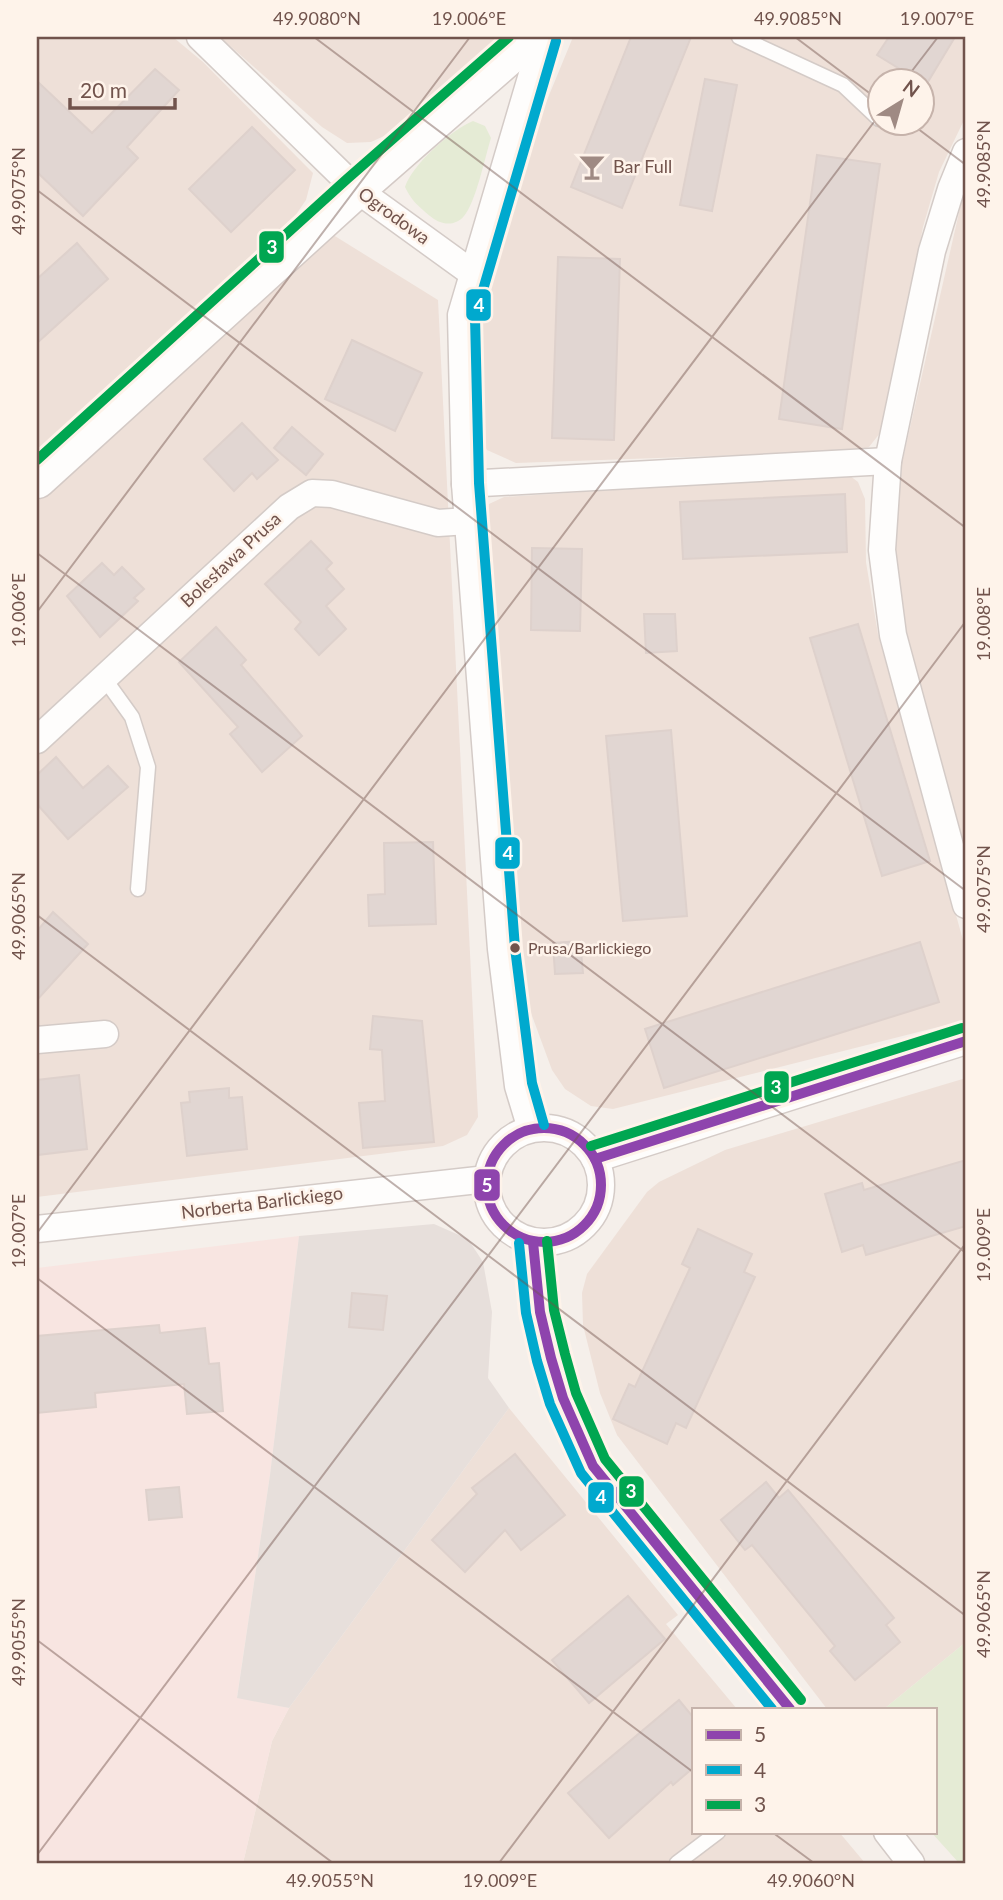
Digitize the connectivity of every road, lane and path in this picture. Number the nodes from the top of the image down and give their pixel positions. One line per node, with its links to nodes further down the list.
1 (200, 37): 7 (street, Ogrodowa)
2 (530, 37): 7 (street)
3 (543, 37): 8 (street)
4 (739, 37): 5 (lane)
5 (866, 107)
6 (966, 152): 9 (street)
7 (356, 189): 8 (street, Ogrodowa); 10 (street)
8 (472, 273): 11 (street)
9 (888, 461): 11 (street); 16 (street)
10 (37, 478)
11 (465, 484): 12 (street)
12 (468, 520): 13 (street, Bolesława Prusa); 20 (street)
13 (104, 677): 14 (street, Bolesława Prusa); 15 (lane)
14 (37, 740)
15 (138, 889)
16 (966, 905)
17 (105, 1034): 18 (street)
18 (37, 1040)
19 (966, 1041): 21 (street)
20 (531, 1129): 21 (street); 22 (street)
21 (596, 1159): 24 (street)
22 (487, 1179): 23 (street, Norberta Barlickiego); 24 (street)
23 (37, 1229)
24 (533, 1242): 25 (street)
25 (789, 1708)
26 (715, 1834): 28 (lane)
27 (889, 1834): 29 (street)
28 (677, 1863)
29 (911, 1863)

